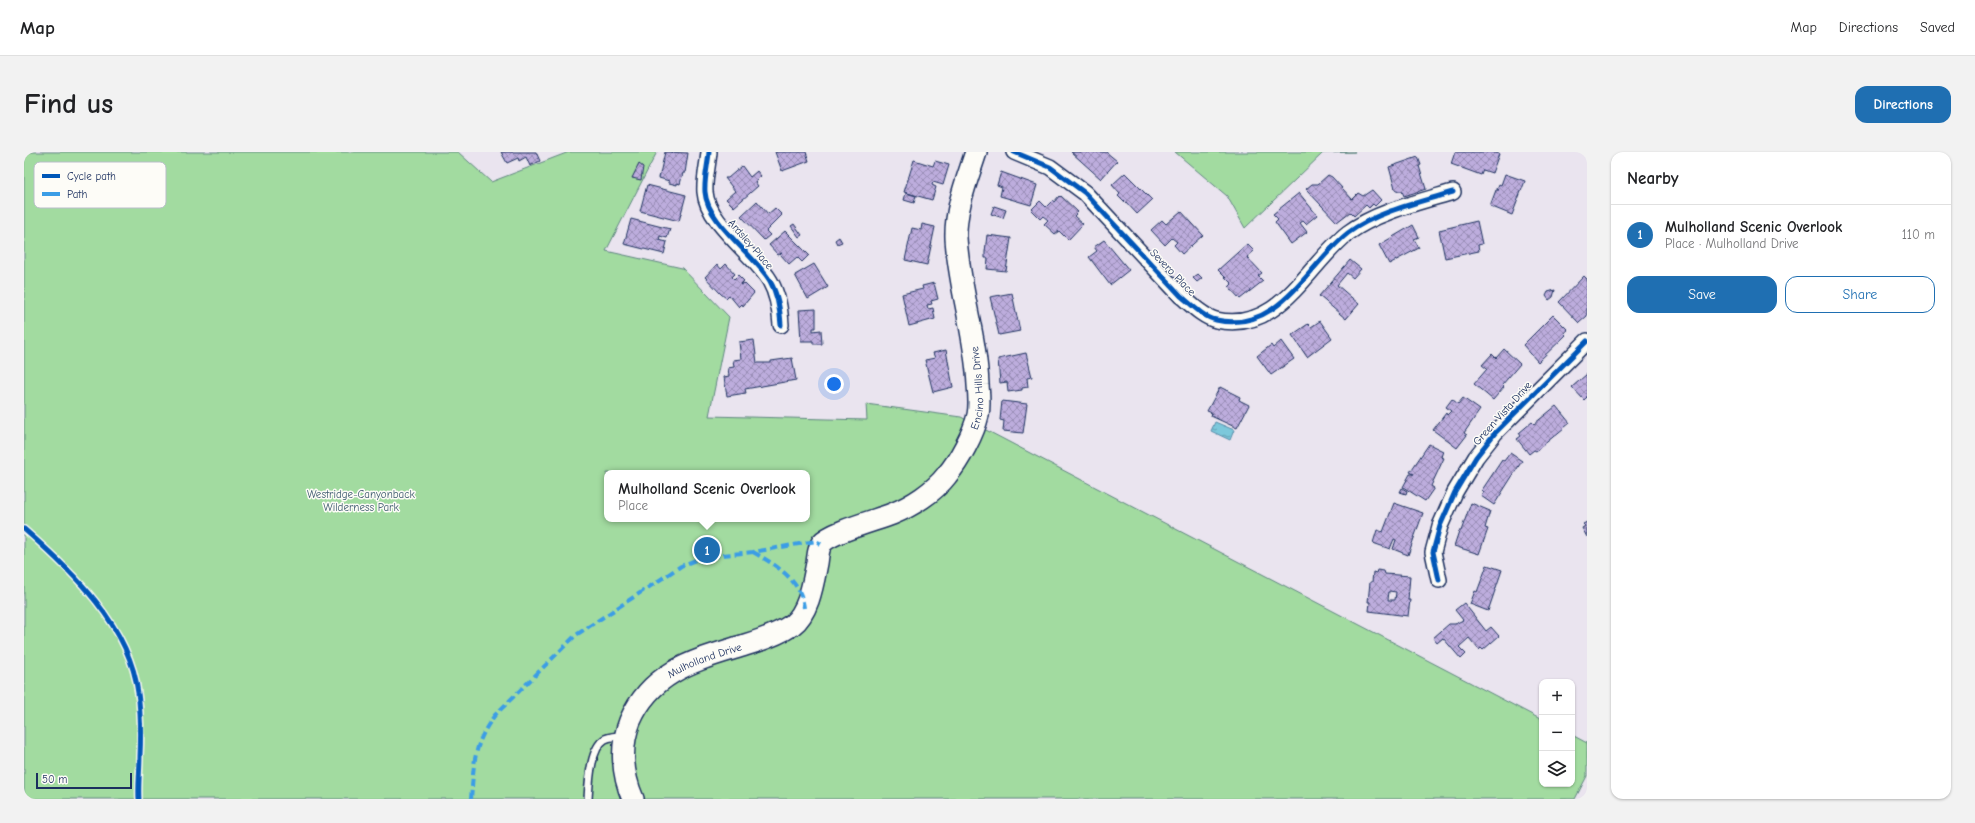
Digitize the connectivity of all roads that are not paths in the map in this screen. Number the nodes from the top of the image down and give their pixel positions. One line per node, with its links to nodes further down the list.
1 (709, 152): 5 (street, Ardsley Place)
2 (976, 152): 7 (main road, Encino Hills Drive)
3 (1014, 152): 4 (street, Severo Place)
4 (1452, 192)
5 (781, 325)
6 (1587, 341): 8 (street, Green Vista Drive)
7 (821, 544): 9 (main road, Mulholland Drive)
8 (1439, 580)
9 (624, 736): 10 (lane); 11 (main road, Mulholland Drive)
10 (588, 799)
11 (633, 799)

